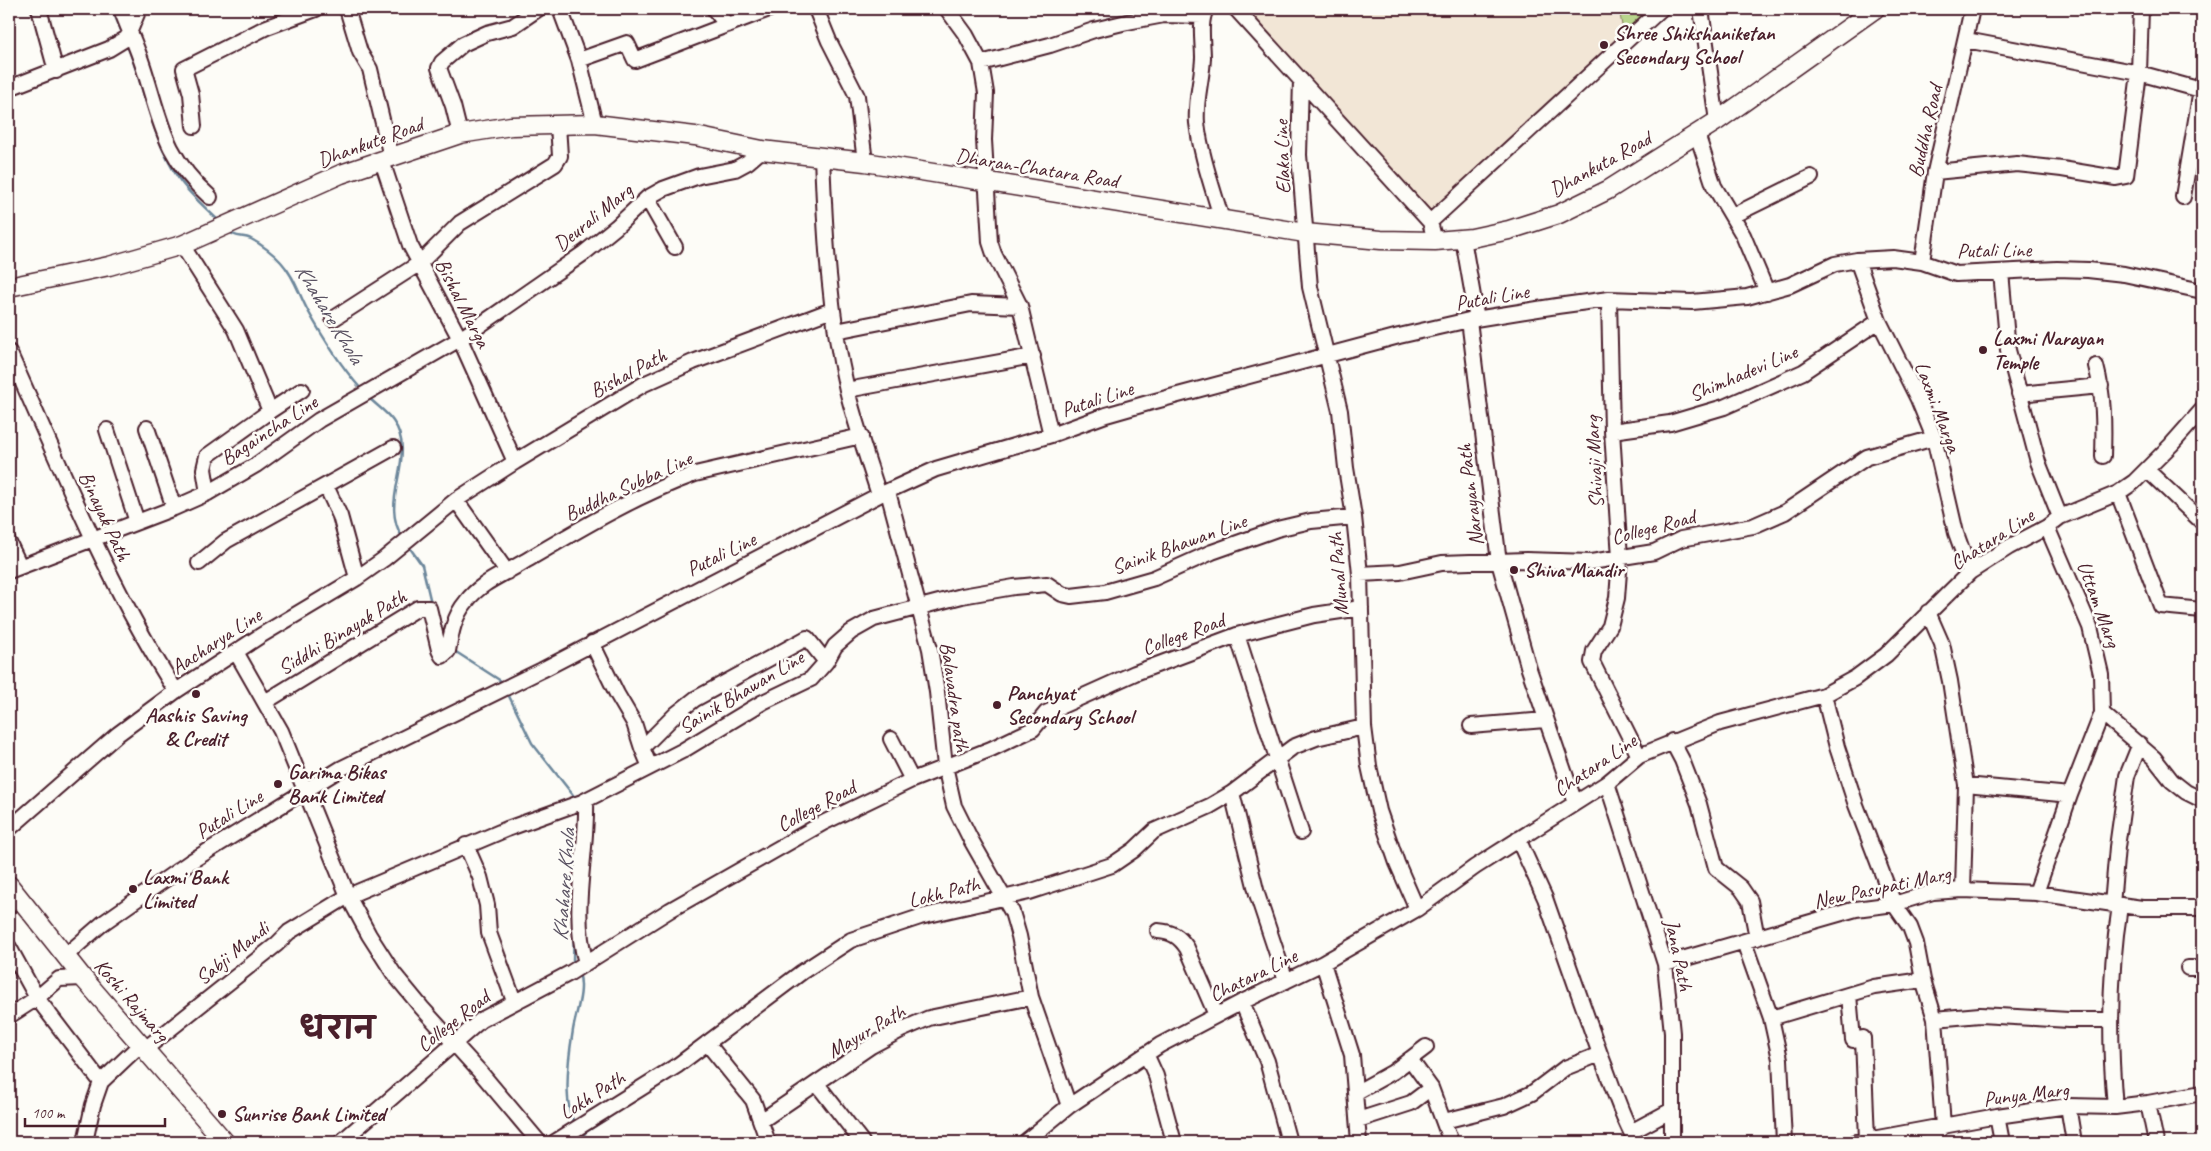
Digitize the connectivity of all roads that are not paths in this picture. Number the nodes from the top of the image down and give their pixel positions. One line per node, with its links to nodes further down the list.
1 (39, 9): 24 (street)
2 (121, 9): 20 (street)
3 (138, 9): 20 (street)
4 (316, 9): 32 (street)
5 (347, 9): 37 (street, Bishal Marga)
6 (538, 9): 33 (street)
7 (560, 9): 22 (street)
8 (714, 9): 19 (street)
9 (769, 9): 19 (street)
10 (816, 9): 38 (street)
11 (947, 9): 23 (street)
12 (1236, 9): 26 (street)
13 (1661, 9): 47 (street)
14 (1701, 9): 29 (street)
15 (1875, 9): 29 (main road, Dhankuta Road)
16 (1972, 9): 21 (street, Buddha Road)
17 (2141, 9): 25 (street)
18 (1204, 12): 23 (street); 46 (street)
19 (728, 25): 22 (street)
20 (126, 38): 24 (street); 42 (street)
21 (1966, 40): 25 (street); 39 (street, Buddha Road)
22 (579, 60): 30 (street)
23 (981, 63): 41 (street)
24 (56, 71): 28 (street)
25 (2138, 73): 27 (street); 39 (street)
26 (1301, 80): 47 (street); 48 (street, Elaka Line)
27 (2201, 86): 44 (street)
28 (9, 88)
29 (1717, 121): 34 (main road, Dhankuta Road)
30 (595, 124): 31 (main road, Dhankute Road); 35 (main road, Dhankute Road)
31 (558, 125): 33 (main road, Dhankute Road); 55 (street)
32 (194, 126)
33 (460, 134): 37 (main road, Dhankute Road)
34 (1697, 134): 45 (street); 49 (main road, Dhankuta Road)
35 (762, 150): 36 (main road, Dharan-Chatara Road); 43 (street, Deurali Marg)
36 (822, 156): 38 (main road, Dharan-Chatara Road); 62 (street, Balavadra path)
37 (386, 159): 51 (main road, Dhankute Road); 55 (street, Bishal Marga)
38 (865, 162): 41 (main road, Dharan-Chatara Road)
39 (1935, 172): 54 (street, Buddha Road)
40 (1810, 177): 45 (street)
41 (985, 183): 46 (main road, Dharan-Chatara Road); 61 (street)
42 (210, 196)
43 (646, 198): 52 (street); 67 (street, Deurali Marg)
44 (2183, 198)
45 (1732, 216): 59 (street)
46 (1222, 220): 48 (main road, Dharan-Chatara Road)
47 (1430, 222): 50 (street)
48 (1306, 233): 50 (main road, Dhankuta Road); 69 (street, Munal Path)
49 (1463, 239): 50 (main road, Dhankuta Road); 64 (street, Narayan Path)
50 (1435, 241)
51 (182, 245): 57 (main road, Dhankute Road); 77 (street)
52 (675, 246)
53 (1857, 260): 54 (street, Putali Line); 59 (street, Putali Line); 65 (street, Laxmi Marga)
54 (1922, 262): 56 (street, Putali Line)
55 (420, 263): 63 (street); 67 (street, Bishal Marga)
56 (2001, 272): 58 (street, Putali Line); 75 (street)
57 (9, 286)
58 (2202, 291)
59 (1767, 292): 60 (street, Putali Line)
60 (1609, 299): 64 (street, Putali Line); 80 (street, Shivaji Marg)
61 (1020, 306): 66 (street); 70 (street)
62 (832, 310): 66 (street, Balavadra path); 86 (street, Bishal Path)
63 (333, 319)
64 (1473, 320): 69 (street, Putali Line); 103 (street, Narayan Path)
65 (1879, 321): 80 (street, Shimhadevi Line); 83 (street, Laxmi Marga)
66 (836, 331): 74 (street, Balavadra path)
67 (460, 339): 86 (street, Bishal Marga); 89 (street, Bagaincha Line)
68 (9, 352): 99 (street, Binayak Path)
69 (1326, 355): 81 (street, Putali Line); 95 (street, Munal Path)
70 (1033, 356): 74 (street); 81 (street)
71 (2096, 366): 72 (street)
72 (2101, 386): 75 (street); 85 (street)
73 (302, 390): 77 (street)
74 (847, 390): 82 (street, Balavadra path)
75 (2019, 394): 94 (street)
76 (2202, 410): 87 (street, Chatara Line)
77 (270, 411): 89 (street)
78 (147, 428): 93 (street)
79 (107, 430): 96 (street)
80 (1612, 431): 101 (street, Shivaji Marg)
81 (1051, 435): 91 (street, Putali Line)
82 (861, 436): 91 (street, Balavadra path); 105 (street, Buddha Subba Line)
83 (1934, 438): 101 (street, College Road); 106 (street, Laxmi Marga)
84 (393, 448): 88 (street)
85 (2103, 456)
86 (515, 462): 92 (street, Bishal Path)
87 (2147, 470): 90 (street, Chatara Line); 97 (street)
88 (326, 486): 102 (street); 108 (street)
89 (208, 492): 93 (street, Bagaincha Line)
90 (2118, 493): 94 (street, Chatara Line); 111 (street)
91 (884, 494): 109 (street, Balavadra path); 114 (street, Putali Line)
92 (456, 500): 105 (street); 108 (street, Aacharya Line)
93 (174, 508): 96 (street, Bagaincha Line)
94 (2060, 516): 98 (street, Chatara Line)
95 (1354, 517): 107 (street, Munal Path); 109 (street, Sainik Bhawan Line)
96 (138, 522): 99 (street, Bagaincha Line)
97 (2202, 522)
98 (2047, 527): 106 (street, Chatara Line); 120 (street, Uttam Marg)
99 (92, 539): 104 (street, Bagaincha Line); 117 (street, Binayak Path)
100 (9, 544): 104 (street)
101 (1620, 558): 103 (street, College Road); 128 (street, Shivaji Marg)
102 (199, 562)
103 (1499, 562): 107 (street, College Road); 121 (street, Narayan Path)
104 (15, 568)
105 (507, 572): 119 (street, Siddhi Binayak Path)
106 (1970, 572): 112 (street, Chatara Line)
107 (1360, 574): 110 (street, Munal Path)
108 (357, 578): 115 (street, Aacharya Line)
109 (919, 607): 116 (street, Sainik Bhawan Line); 130 (street, Balavadra path)
110 (1361, 608): 113 (street, College Road); 123 (street, Munal Path)
111 (2202, 610)
112 (1928, 612): 118 (street, Chatara Line); 134 (street)
113 (1237, 635): 129 (street); 130 (street, College Road)
114 (592, 643): 127 (street); 135 (street, Putali Line)
115 (236, 652): 117 (street, Aacharya Line); 119 (street)
116 (826, 662): 127 (street); 131 (street, Sainik Bhawan Line)
117 (176, 691): 141 (street, Aacharya Line)
118 (1824, 694): 125 (street, Chatara Line); 150 (street)
119 (265, 702): 135 (street)
120 (2102, 713): 126 (street); 137 (street)
121 (1546, 720): 122 (street); 140 (street, Narayan Path)
122 (1472, 726)
123 (1364, 727): 129 (street, Lokh Path); 153 (street, Munal Path)
124 (890, 739): 132 (street)
125 (1672, 741): 128 (street, Chatara Line); 155 (street)
126 (2140, 744): 138 (street); 151 (street)
127 (642, 748): 131 (street)
128 (1639, 756): 133 (street, Chatara Line)
129 (1277, 759): 136 (street, Lokh Path); 142 (street)
130 (945, 766): 132 (street, College Road); 149 (street, Balavadra path)
131 (650, 767): 139 (street, Sainik Bhawan Line)
132 (912, 780): 159 (street, College Road)
133 (1607, 783): 140 (street, Chatara Line); 160 (street, Jana Path)
134 (1966, 785): 137 (street); 145 (street)
135 (304, 790): 148 (street); 157 (street, Putali Line)
136 (1232, 793): 149 (street, Lokh Path); 164 (street)
137 (2070, 795): 146 (street)
138 (2202, 800)
139 (580, 802): 144 (street, Sainik Bhawan Line); 159 (street)
140 (1575, 803): 143 (street, Chatara Line)
141 (9, 829)
142 (1301, 832)
143 (1518, 839): 153 (street, Chatara Line); 180 (street)
144 (466, 845): 148 (street, Sainik Bhawan Line); 168 (street)
145 (1963, 890): 146 (street, New Pasupati Marg); 150 (street, New Pasupati Marg)
146 (2036, 893): 151 (street, New Pasupati Marg)
147 (12, 896): 157 (main road, Koshi Rajmarg)
148 (348, 896): 175 (street); 177 (street, Sabji Mandi)
149 (1006, 898): 166 (street, Balavadra path); 176 (street, Lokh Path)
150 (1894, 904): 155 (street, New Pasupati Marg); 163 (street)
151 (2116, 905): 152 (street, New Pasupati Marg); 174 (street)
152 (2202, 908)
153 (1418, 909): 158 (street, Chatara Line)
154 (1158, 931): 170 (street)
155 (1751, 940): 160 (street, New Pasupati Marg); 172 (street)
156 (9, 947): 167 (street)
157 (63, 954): 161 (main road, Koshi Rajmarg); 162 (street)
158 (1323, 963): 164 (street, Chatara Line); 185 (street)
159 (585, 964): 168 (street, College Road)
160 (1665, 964): 191 (street, Jana Path)
161 (83, 978): 162 (street); 177 (main road, Koshi Rajmarg)
162 (59, 979): 167 (street)
163 (1923, 980): 165 (street); 173 (street)
164 (1286, 981): 169 (street, Chatara Line)
165 (1849, 995): 172 (street); 197 (street)
166 (1031, 997): 183 (street, Mayur Path); 188 (street, Balavadra path)
167 (36, 998): 171 (street); 182 (street)
168 (514, 1001): 175 (street, College Road)
169 (1242, 1002): 170 (street, Chatara Line); 207 (street)
170 (1216, 1015): 179 (street, Chatara Line)
171 (9, 1016)
172 (1771, 1018): 211 (street)
173 (1935, 1019): 174 (street); 196 (street)
174 (2109, 1020): 190 (street)
175 (452, 1043): 200 (street, College Road); 201 (street)
176 (707, 1043): 194 (street); 202 (street, Lokh Path)
177 (143, 1046): 182 (street, Sabji Mandi); 199 (main road, Koshi Rajmarg)
178 (1426, 1047): 181 (street)
179 (1146, 1054): 188 (street, Chatara Line); 206 (street)
180 (1600, 1054): 191 (street); 195 (street)
181 (1410, 1059): 184 (street); 185 (street)
182 (101, 1082): 198 (street)
183 (817, 1084): 194 (street, Mayur Path); 204 (street)
184 (1431, 1088): 193 (street); 195 (street)
185 (1357, 1092): 193 (street)
186 (2202, 1093): 187 (street, Punya Marg)
187 (2148, 1104): 190 (street, Punya Marg); 215 (street)
188 (1069, 1106): 205 (street, Chatara Line)
189 (2068, 1106): 190 (street, Punya Marg); 192 (street, Punya Marg); 214 (street)
190 (2114, 1107)
191 (1672, 1110): 210 (street, Jana Path)
192 (1997, 1116): 196 (street, Punya Marg); 213 (street)
193 (1358, 1120): 208 (street)
194 (761, 1121): 203 (street)
195 (1444, 1121): 209 (street)
196 (1943, 1126): 197 (street, Punya Marg); 212 (street)
197 (1861, 1141)
198 (85, 1142)
199 (224, 1142)
200 (340, 1142)
201 (539, 1142)
202 (555, 1142)
203 (768, 1142)
204 (862, 1142)
205 (1025, 1142)
206 (1174, 1142)
207 (1289, 1142)
208 (1359, 1142)
209 (1451, 1142)
210 (1672, 1142)
211 (1784, 1142)
212 (1929, 1142)
213 (2002, 1142)
214 (2074, 1142)
215 (2156, 1142)

